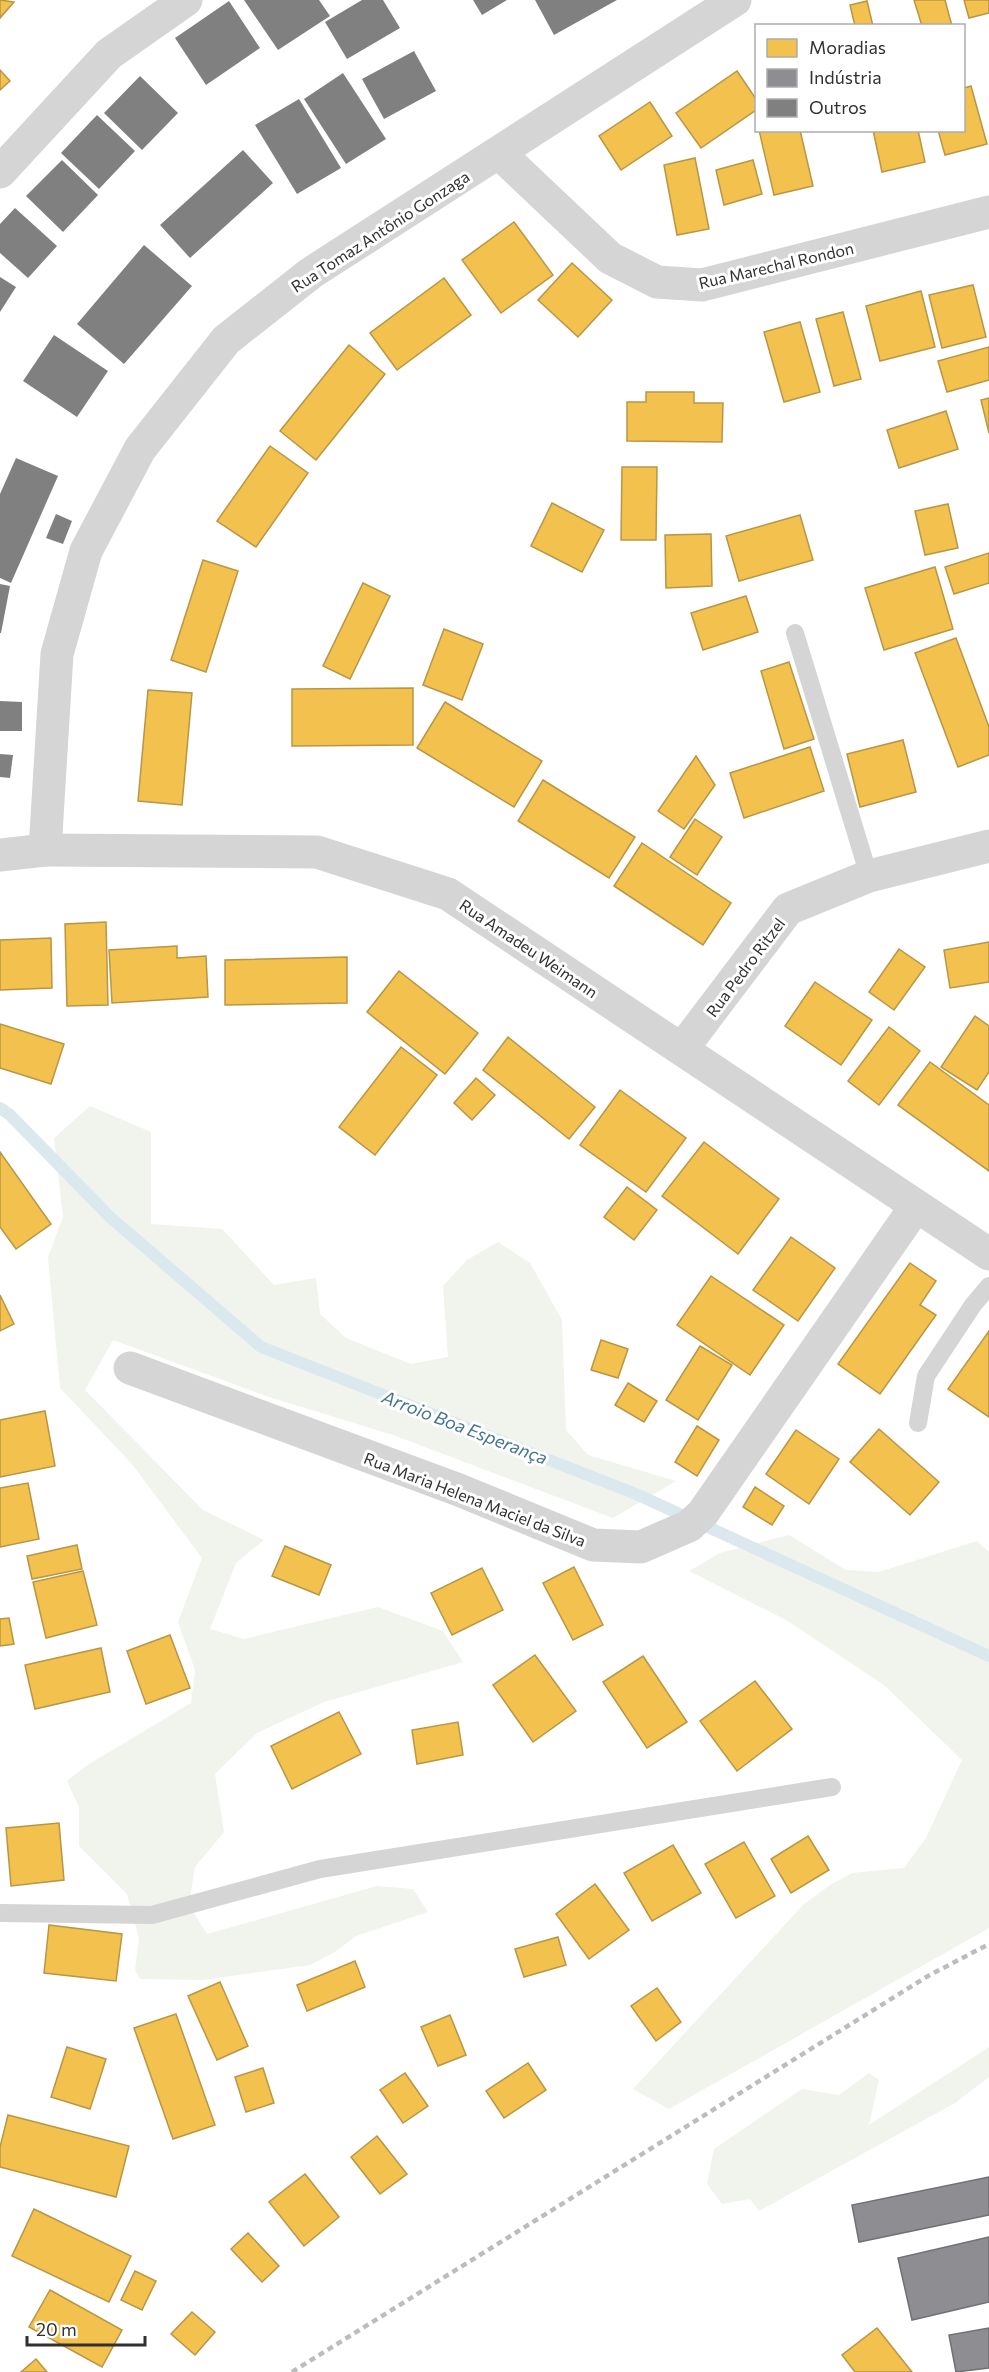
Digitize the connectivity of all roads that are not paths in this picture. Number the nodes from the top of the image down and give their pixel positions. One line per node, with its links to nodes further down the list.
1 (186, 0): 4 (street)
2 (735, 0): 3 (street, Rua Tomaz Antônio Gonzaga)
3 (499, 153): 5 (street, Rua Marechal Rondon); 8 (street, Rua Tomaz Antônio Gonzaga)
4 (0, 172)
5 (989, 212)
6 (795, 633): 10 (lane)
7 (989, 846): 10 (street, Rua Pedro Ritzel)
8 (45, 850): 9 (street, Rua Amadeu Weimann); 11 (street, Rua Amadeu Weimann)
9 (0, 855)
10 (869, 876): 11 (street, Rua Pedro Ritzel)
11 (682, 1049): 12 (street, Rua Amadeu Weimann)
12 (916, 1206): 13 (street, Rua Amadeu Weimann); 15 (street, Rua Maria Helena Maciel da Silva)
13 (989, 1254)
14 (989, 1286): 16 (lane)
15 (130, 1368)
16 (918, 1423)
17 (832, 1787): 18 (lane)
18 (0, 1913)

